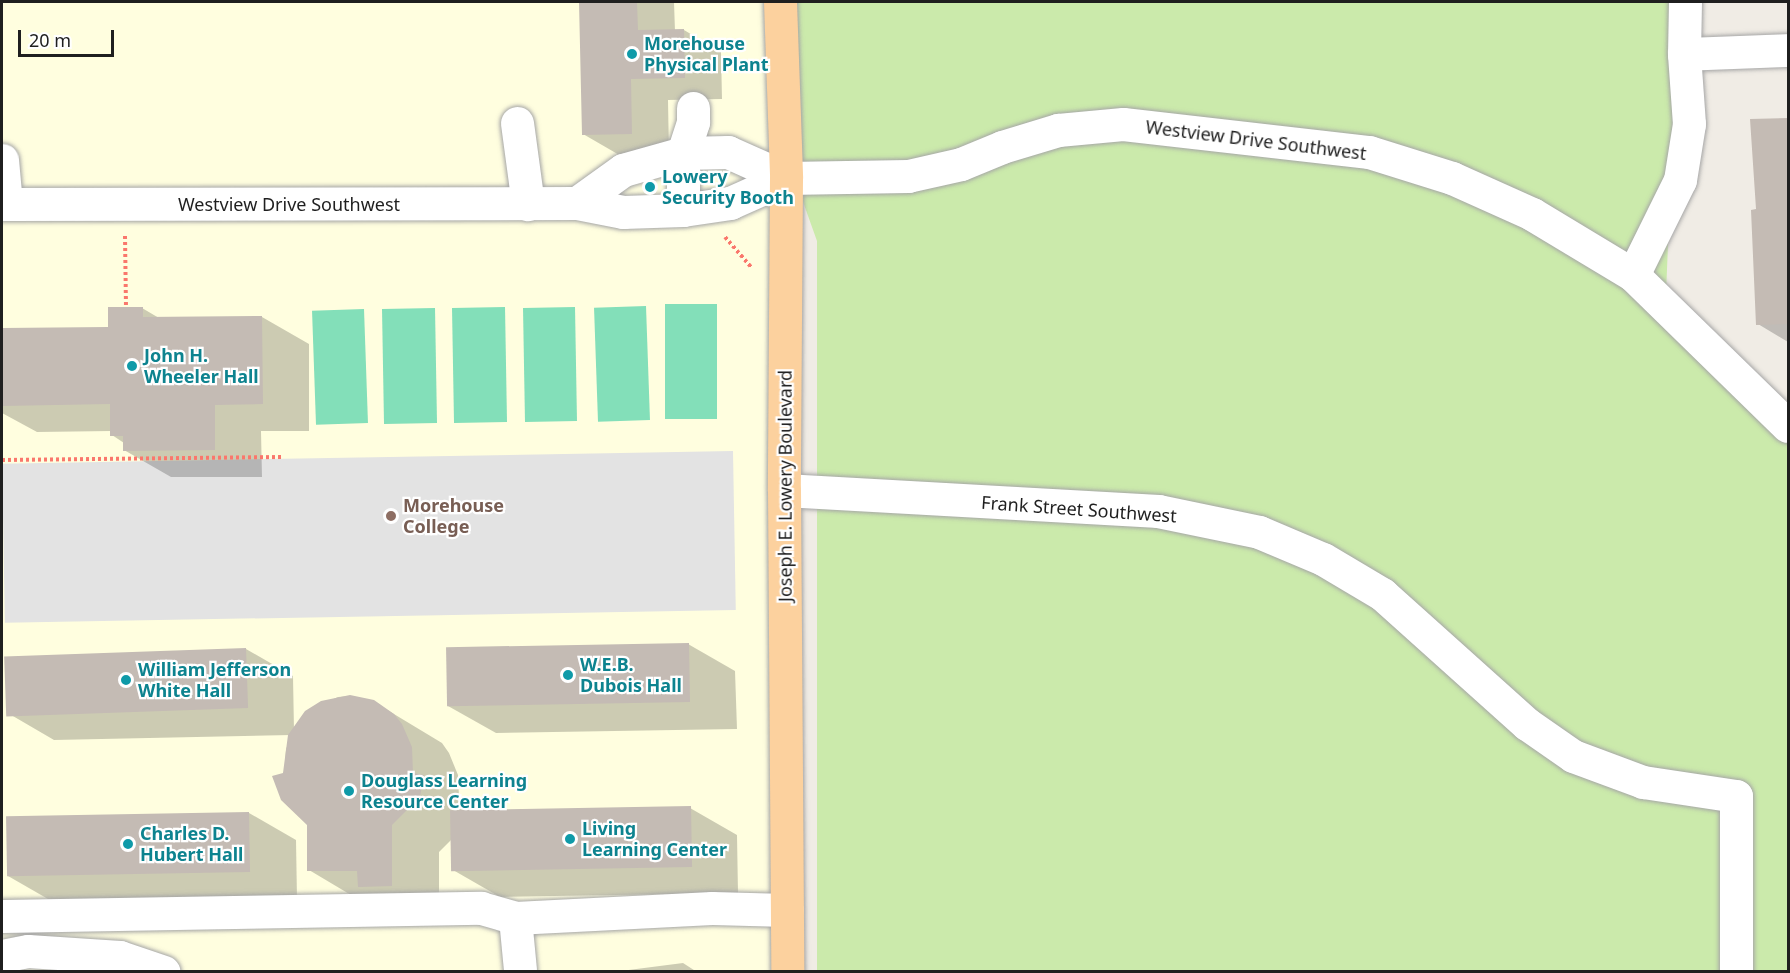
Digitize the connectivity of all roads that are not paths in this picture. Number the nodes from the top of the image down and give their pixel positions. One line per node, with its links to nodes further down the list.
1 (780, 2): 9 (main road, Joseph E. Lowery Boulevard)
2 (1685, 2): 4 (street)
3 (1788, 50): 4 (street)
4 (1684, 54): 14 (street)
5 (693, 108): 7 (street)
6 (517, 123): 12 (street)
7 (683, 153): 9 (street, Westview Drive Southwest); 10 (street, Westview Drive Southwest); 13 (street)
8 (2, 160): 11 (street)
9 (786, 178): 13 (street, Westview Drive Southwest); 14 (street, Westview Drive Southwest); 16 (main road, Joseph E. Lowery Boulevard)
10 (577, 203): 12 (street, Westview Drive Southwest); 13 (street, Westview Drive Southwest)
11 (4, 204): 12 (street, Westview Drive Southwest)
12 (528, 204)
13 (683, 210)
14 (1633, 275): 15 (street, Westview Drive Southwest)
15 (1788, 426)
16 (784, 490): 17 (main road, Joseph E. Lowery Boulevard); 24 (street, Frank Street Southwest)
17 (787, 910): 19 (street); 23 (main road, Joseph E. Lowery Boulevard)
18 (2, 916): 19 (street)
19 (515, 918): 21 (street)
20 (2, 956): 22 (street)
21 (520, 970)
22 (164, 972)
23 (788, 972)
24 (1736, 972)

